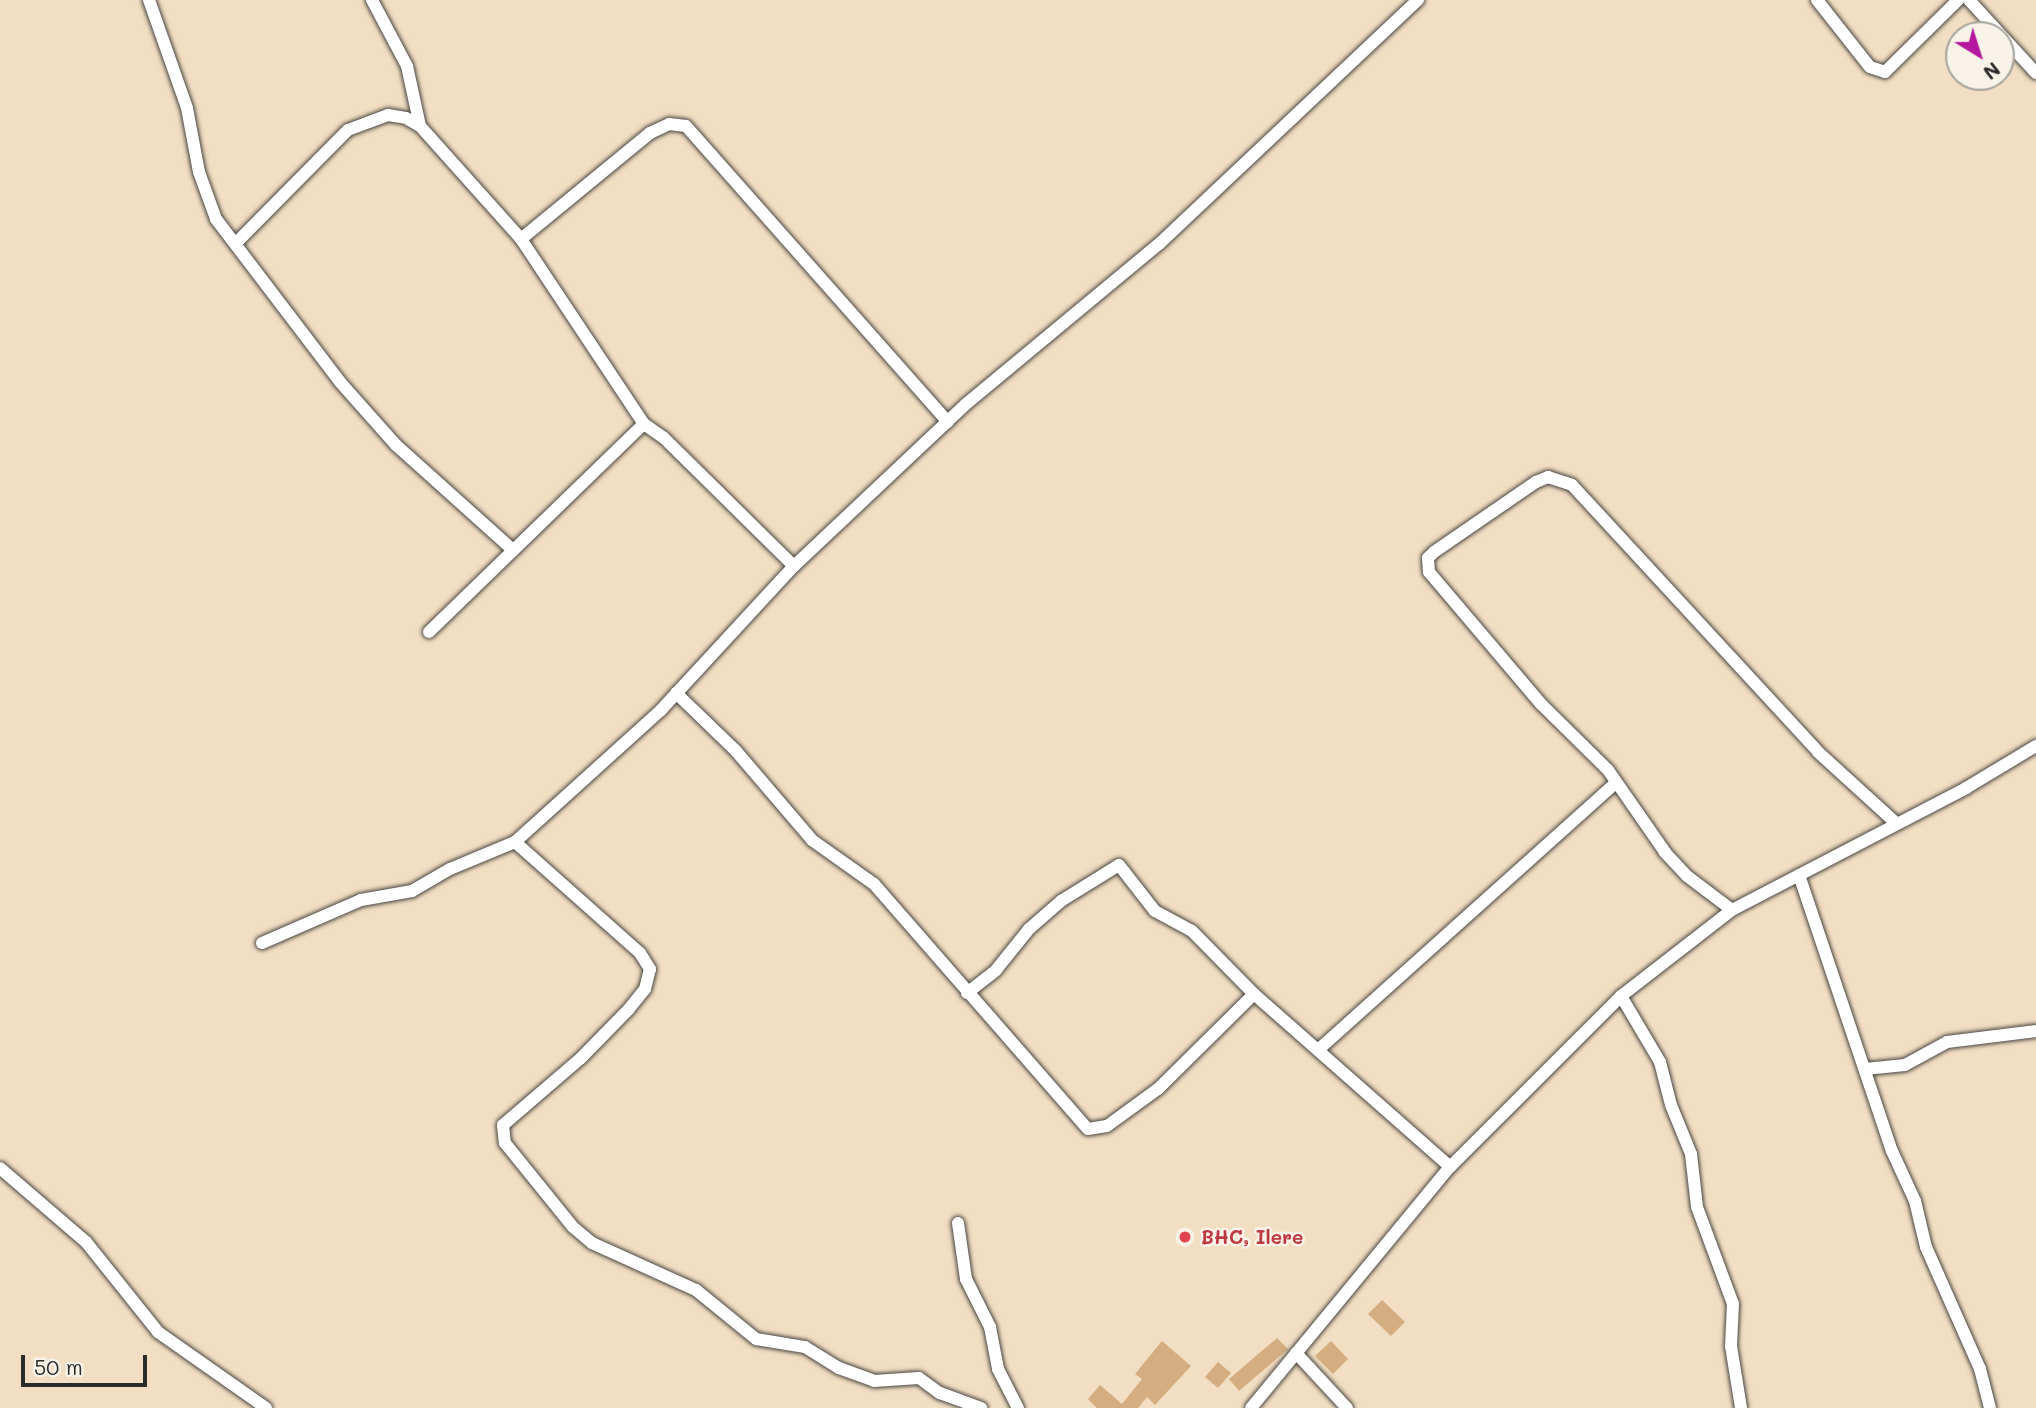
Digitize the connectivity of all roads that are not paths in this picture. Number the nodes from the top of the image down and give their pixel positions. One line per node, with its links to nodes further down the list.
1 (149, 0): 10 (street)
2 (372, 0): 8 (street)
3 (1418, 0): 11 (street)
4 (1817, 0): 5 (street)
5 (1958, 0)
6 (1969, 0): 7 (street)
7 (2036, 73)
8 (420, 126): 9 (street); 10 (street)
9 (521, 239): 11 (street); 12 (street)
10 (236, 243): 13 (street)
11 (948, 422): 14 (street)
12 (644, 424): 13 (street); 14 (street)
13 (512, 549): 15 (street)
14 (794, 566): 16 (street)
15 (429, 632)
16 (676, 693): 20 (street); 24 (street)
17 (2036, 746): 19 (street)
18 (1616, 782): 19 (street); 22 (street); 28 (street)
19 (1896, 823): 21 (street)
20 (515, 842): 23 (street); 35 (street)
21 (1798, 875): 22 (street); 29 (street)
22 (1732, 910): 26 (street)
23 (262, 943)
24 (967, 993): 25 (street); 25 (street)
25 (1254, 993): 28 (street)
26 (1621, 996): 30 (street); 39 (street)
27 (2036, 1031): 29 (street)
28 (1318, 1050): 30 (street)
29 (1865, 1069): 40 (street)
30 (1450, 1167): 33 (street)
31 (0, 1168): 34 (street)
32 (958, 1223): 36 (street)
33 (1296, 1353): 37 (street); 38 (street)
34 (266, 1408)
35 (981, 1408)
36 (1018, 1408)
37 (1251, 1408)
38 (1347, 1408)
39 (1741, 1408)
40 (1990, 1408)

